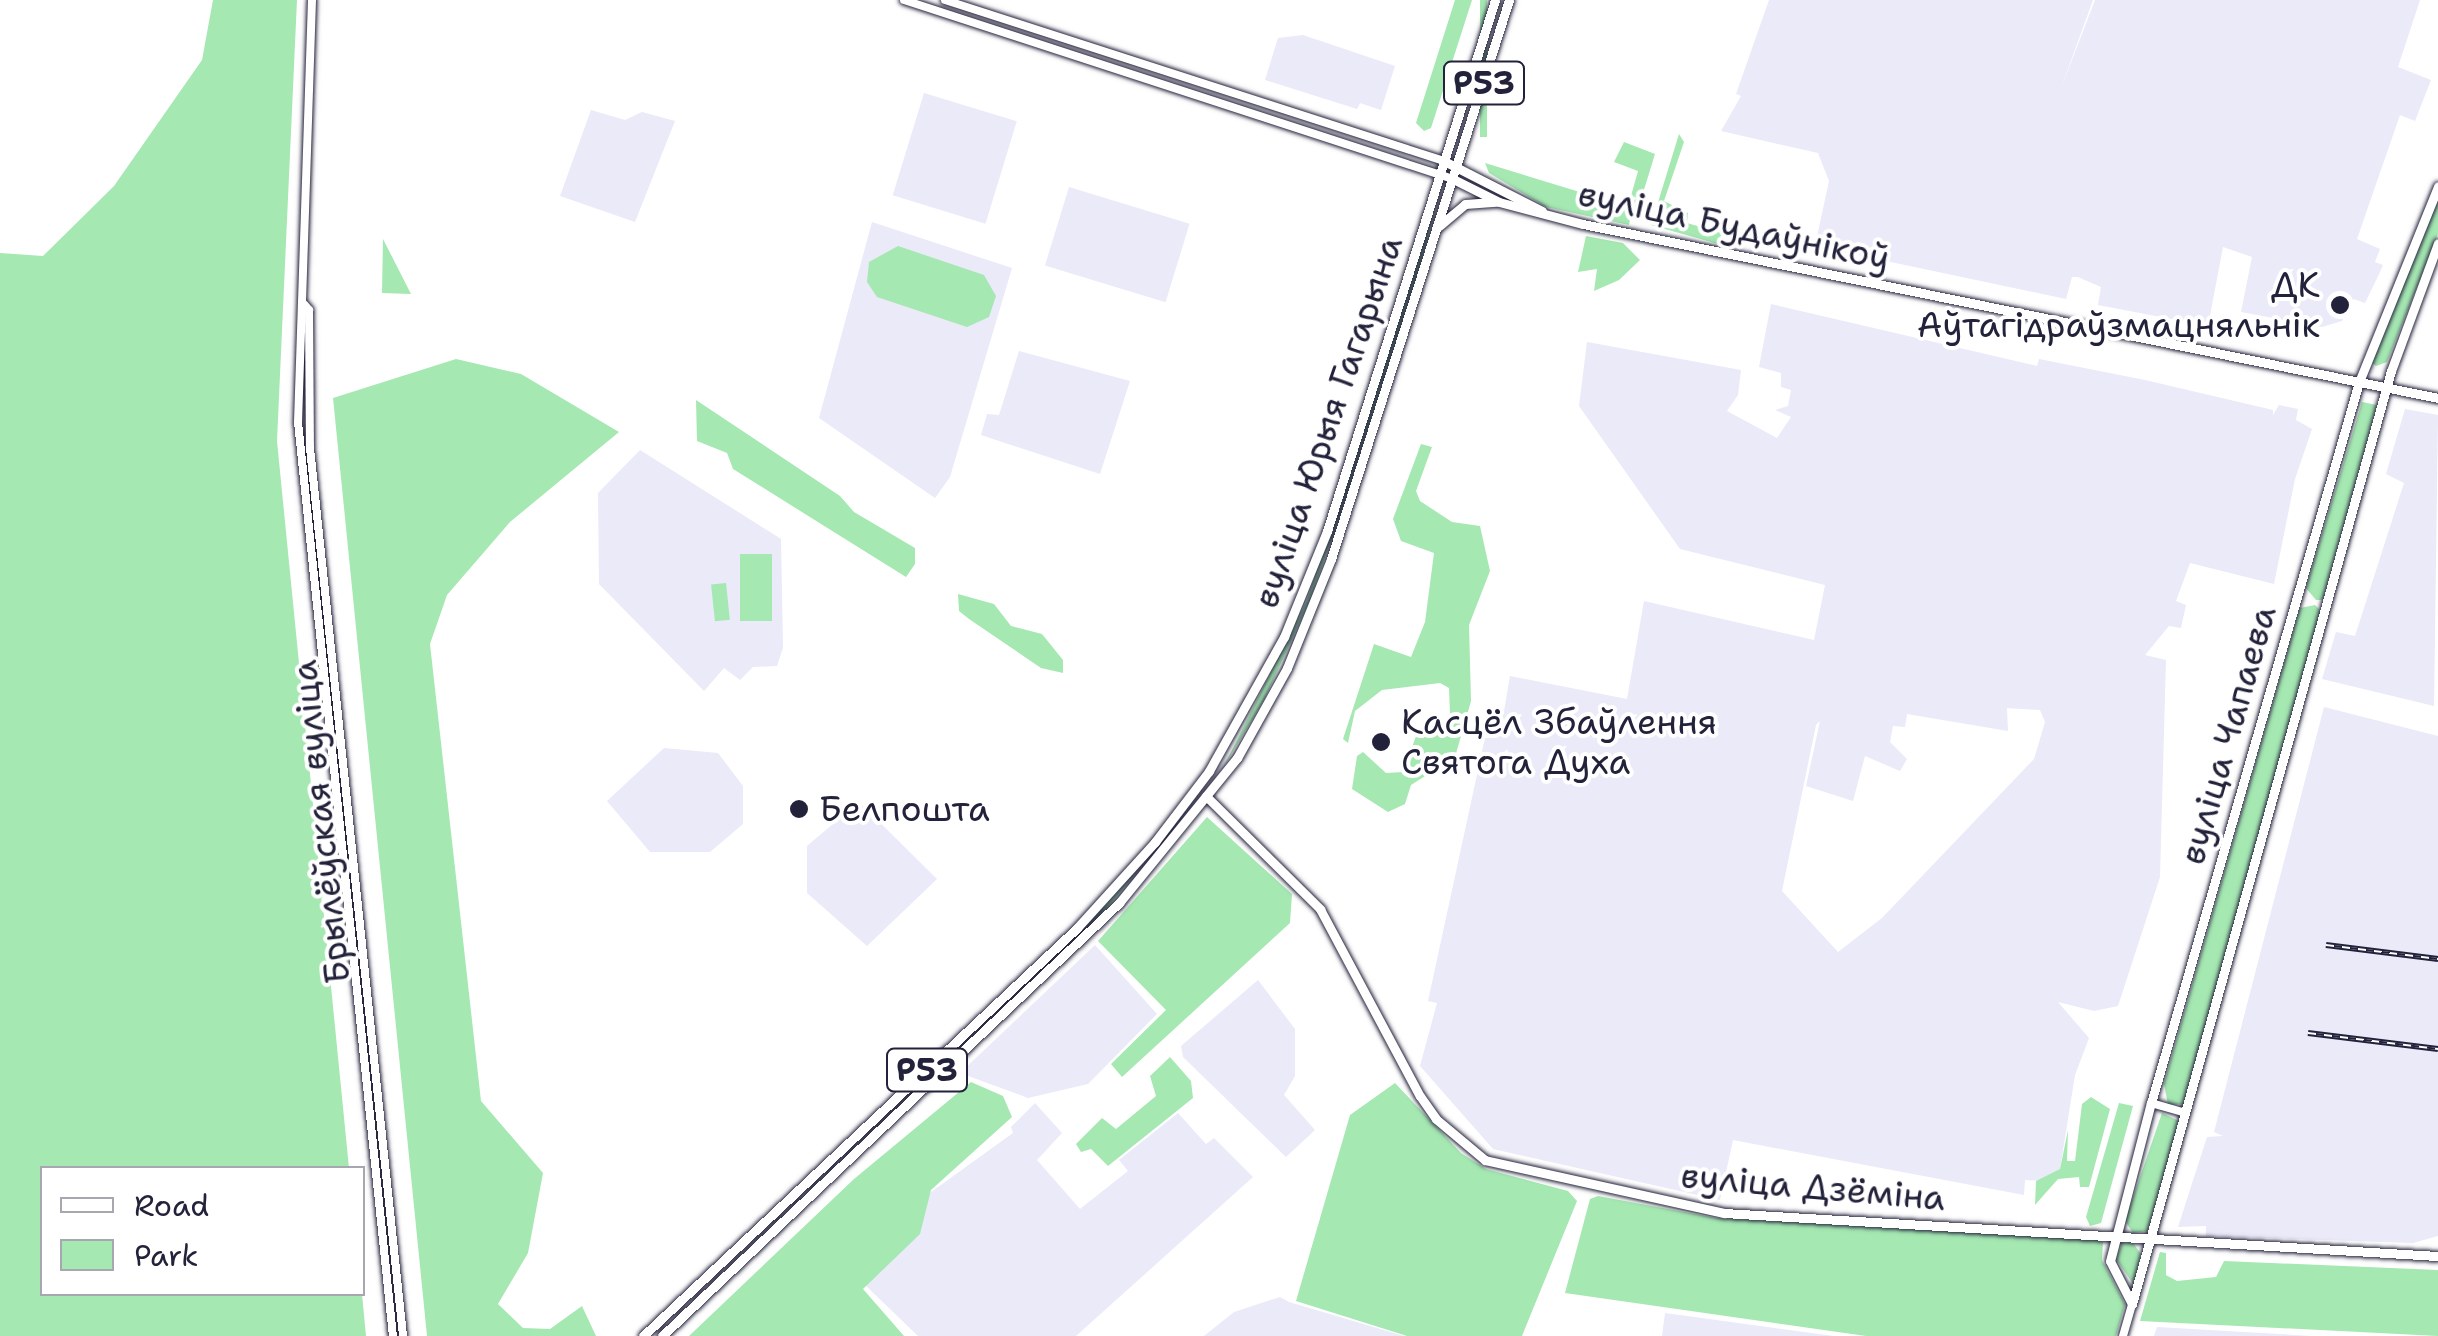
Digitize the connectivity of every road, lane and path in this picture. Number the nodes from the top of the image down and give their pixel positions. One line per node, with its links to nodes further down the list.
1 (312, 0): 24 (street, Брылёўская вуліца)
2 (904, 0): 7 (street, вуліца Будаўнікоў)
3 (946, 0): 6 (street, вуліца Будаўнікоў)
4 (1495, 0): 12 (main road, вуліца Юрыя Гагарына / Р53)
5 (1509, 0): 13 (main road, вуліца Юрыя Гагарына / Р53)
6 (1020, 23): 7 (street); 8 (street, вуліца Будаўнікоў)
7 (1016, 36): 9 (street, вуліца Будаўнікоў)
8 (1203, 80): 9 (street); 10 (street, вуліца Будаўнікоў)
9 (1199, 94): 11 (street, вуліца Будаўнікоў)
10 (1304, 115): 11 (street); 12 (street, вуліца Будаўнікоў)
11 (1302, 126): 14 (street, вуліца Будаўнікоў)
12 (1444, 160): 13 (main road, вуліца Будаўнікоў); 14 (main road, вуліца Юрыя Гагарына / Р53)
13 (1457, 166): 15 (main road, вуліца Юрыя Гагарына / Р53); 18 (main road, вуліца Будаўнікоў)
14 (1439, 173): 15 (street, вуліца Будаўнікоў); 25 (main road, вуліца Юрыя Гагарына / Р53)
15 (1453, 179): 17 (main road, вуліца Будаўнікоў); 19 (main road, вуліца Юрыя Гагарына / Р53)
16 (2438, 186): 21 (main road, вуліца Чапаева)
17 (1499, 202): 18 (main road, вуліца Будаўнікоў); 19 (main road)
18 (1548, 215): 21 (main road, вуліца Будаўнікоў)
19 (1437, 227): 26 (main road, вуліца Юрыя Гагарына / Р53)
20 (2438, 243): 22 (main road, вуліца Чапаева)
21 (2359, 382): 22 (main road, вуліца Будаўнікоў); 27 (main road, вуліца Чапаева)
22 (2386, 387): 23 (main road, вуліца Будаўнікоў); 28 (main road, вуліца Чапаева)
23 (2438, 398)
24 (302, 405): 33 (street, Брылёўская вуліца); 34 (street, Брылёўская вуліца)
25 (1196, 788): 26 (main road, вуліца Дзёміна); 35 (main road, вуліца Юрыя Гагарына / Р53)
26 (1208, 798): 29 (main road, вуліца Дзёміна); 36 (main road, вуліца Юрыя Гагарына / Р53)
27 (2150, 1103): 28 (street); 29 (main road, вуліца Чапаева)
28 (2186, 1113): 30 (main road, вуліца Чапаева)
29 (2114, 1236): 30 (main road, вуліца Дзёміна); 32 (main road, вуліца Чапаева)
30 (2150, 1241): 31 (main road, вуліца Дзёміна); 32 (main road, вуліца Чапаева)
31 (2438, 1256)
32 (2132, 1304): 37 (street, вуліца Чапаева)
33 (394, 1336)
34 (403, 1336)
35 (643, 1336)
36 (662, 1336)
37 (2123, 1336)

